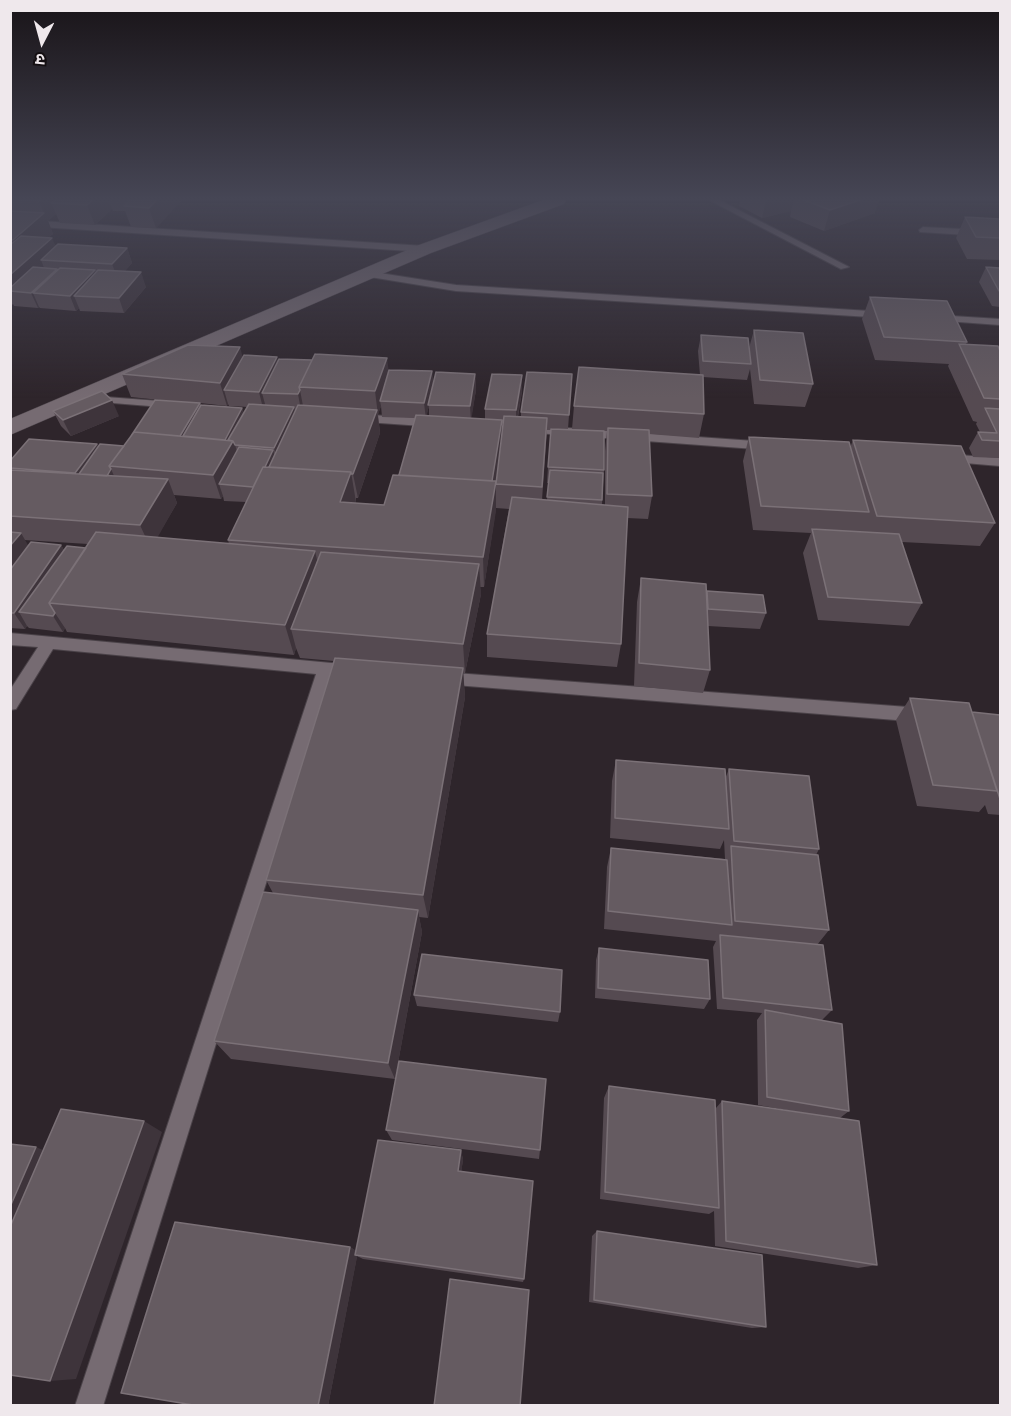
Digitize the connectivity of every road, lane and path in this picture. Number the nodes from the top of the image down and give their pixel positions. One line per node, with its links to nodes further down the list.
1 (385, 266): 2 (street)
2 (367, 274): 3 (lane); 6 (street)
3 (894, 315)
4 (929, 317): 5 (lane)
5 (1000, 322)
6 (82, 399): 7 (lane); 10 (street)
7 (189, 406)
8 (344, 417): 9 (lane)
9 (452, 424)
10 (10, 428)
11 (511, 428): 12 (lane)
12 (786, 447)
13 (929, 457): 14 (lane)
14 (1000, 462)
15 (10, 639): 16 (lane)
16 (49, 644): 17 (lane); 20 (lane)
17 (325, 669): 18 (lane); 22 (lane)
18 (372, 673)
19 (432, 677): 21 (lane)
20 (10, 704)
21 (941, 716)
22 (89, 1406)

